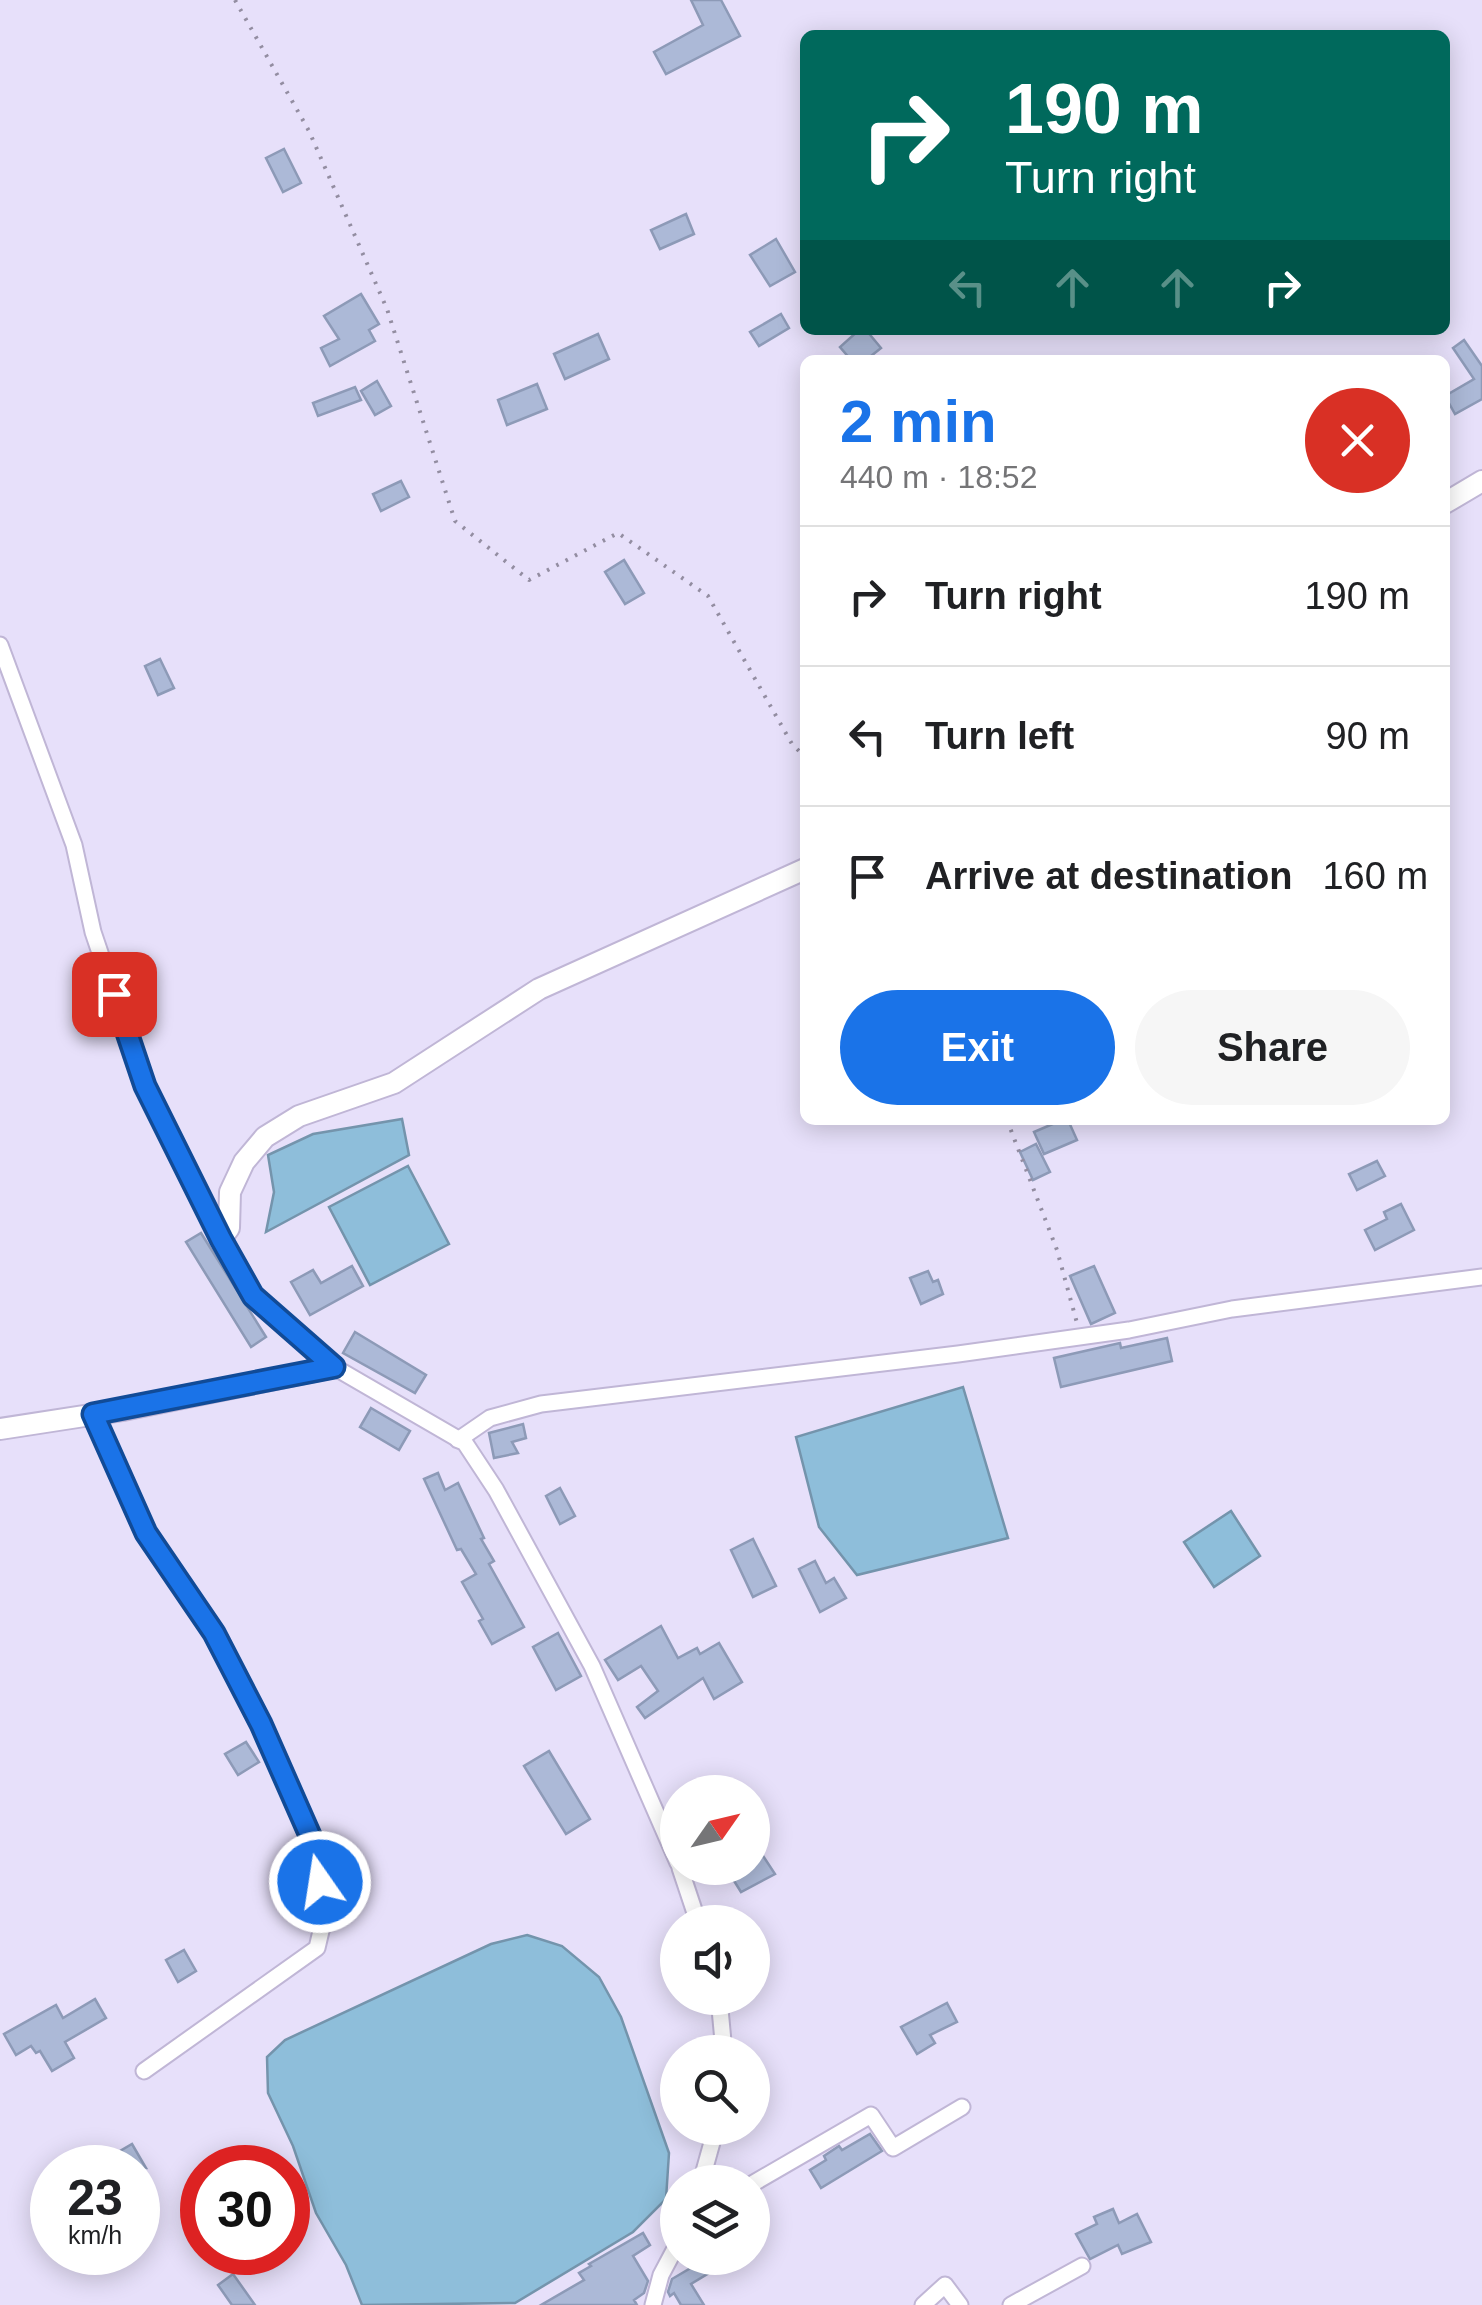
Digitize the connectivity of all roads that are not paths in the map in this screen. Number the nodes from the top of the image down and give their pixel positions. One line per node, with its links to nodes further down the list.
1 (1482, 481): 2 (street)
2 (1450, 500)
3 (0, 645): 5 (street)
4 (800, 871): 5 (street)
5 (221, 1239): 7 (street)
6 (1482, 1276): 10 (street)
7 (334, 1367): 8 (street); 10 (street)
8 (93, 1414): 9 (street); 12 (street)
9 (0, 1429)
10 (458, 1440): 11 (street)
11 (660, 1823)
12 (144, 2070)
13 (962, 2107): 14 (street)
14 (770, 2174)
15 (1082, 2266): 20 (street)
16 (661, 2275): 17 (street)
17 (653, 2305)
18 (922, 2305): 19 (street)
19 (960, 2305)
20 (1012, 2305)

